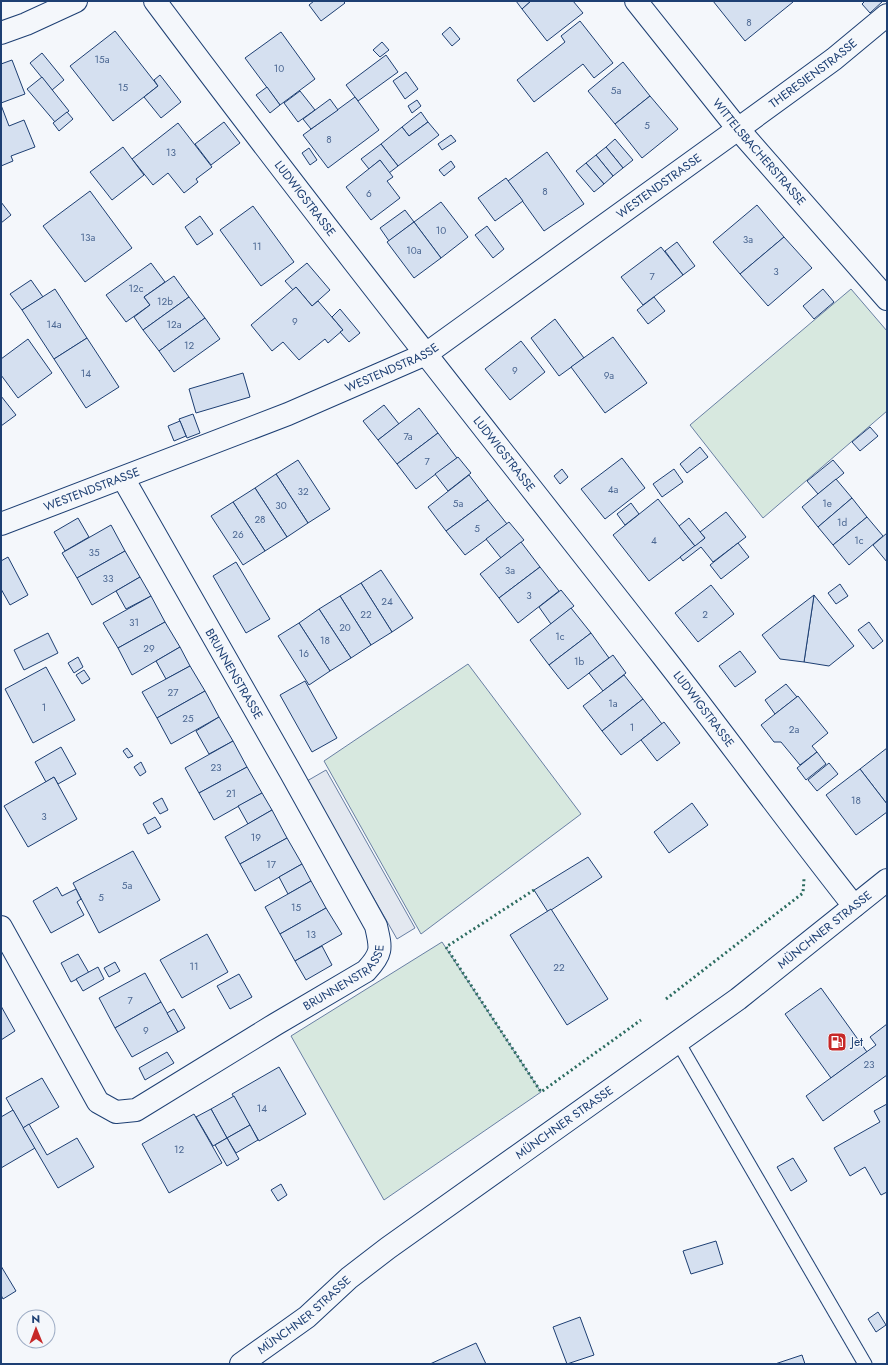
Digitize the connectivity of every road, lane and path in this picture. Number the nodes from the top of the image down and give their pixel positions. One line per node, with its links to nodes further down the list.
1 (76, 1): 5 (street)
2 (155, 1): 8 (street, LUDWIGSTRASSE)
3 (636, 1): 6 (street, WITTELSBACHERSTRASSE)
4 (887, 15): 6 (street, THERESIENSTRASSE)
5 (1, 33)
6 (738, 129): 7 (street, WITTELSBACHERSTRASSE); 8 (street, WESTENDSTRASSE)
7 (887, 299)
8 (426, 354): 9 (street, WESTENDSTRASSE); 12 (street, LUDWIGSTRASSE)
9 (123, 478): 10 (street, WESTENDSTRASSE); 13 (street, BRUNNENSTRASSE)
10 (1, 524)
11 (887, 880): 12 (street, MÜNCHNER STRASSE)
12 (854, 906): 14 (street, MÜNCHNER STRASSE)
13 (1, 927)
14 (678, 1042): 15 (street, MÜNCHNER STRASSE); 16 (lane)
15 (241, 1364)
16 (865, 1364)

